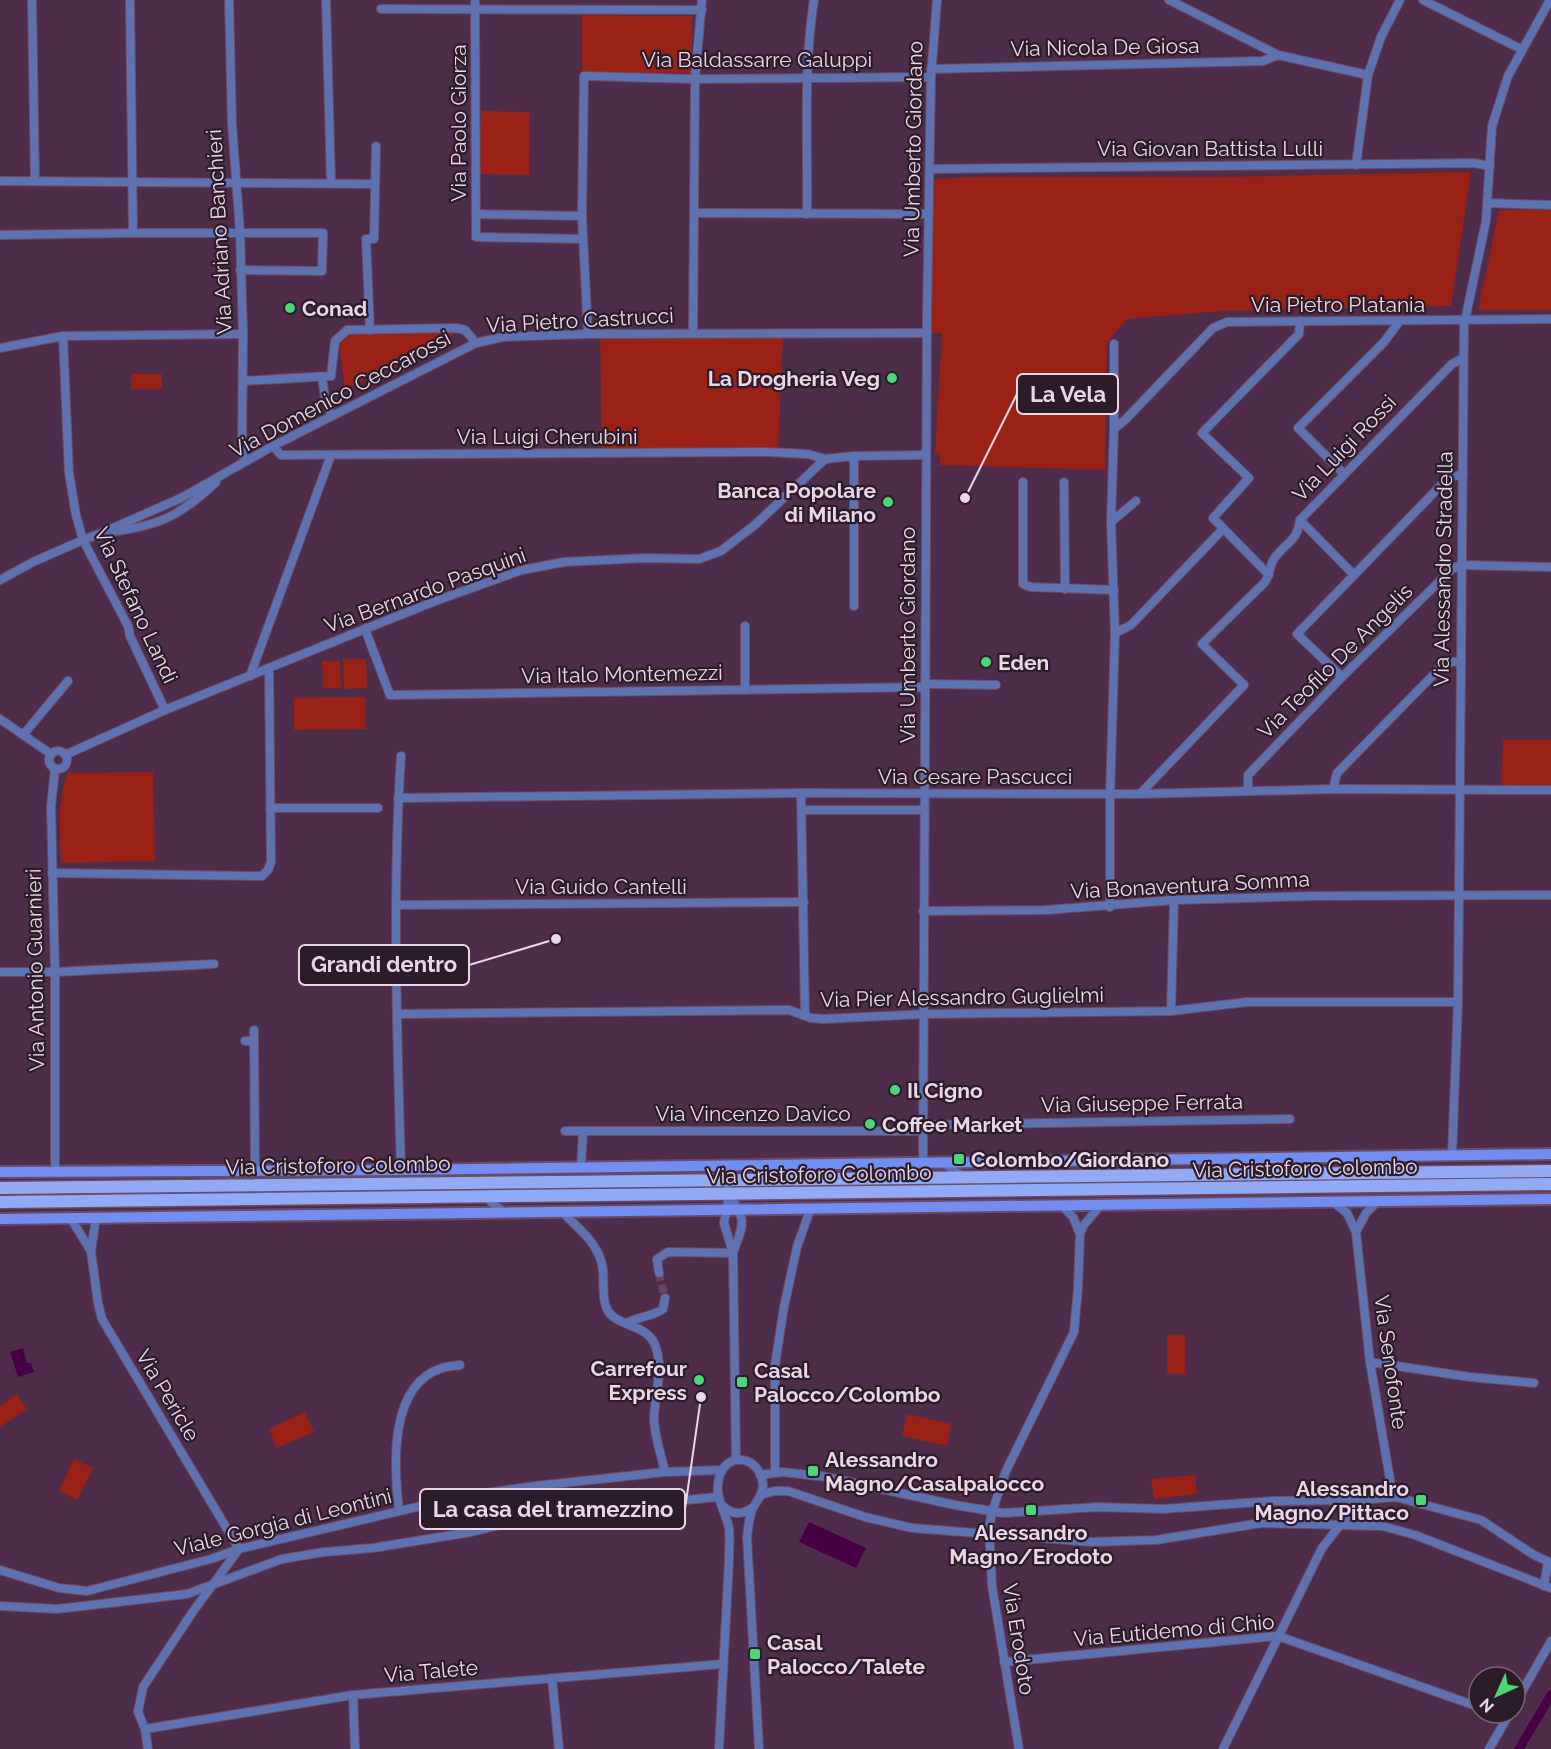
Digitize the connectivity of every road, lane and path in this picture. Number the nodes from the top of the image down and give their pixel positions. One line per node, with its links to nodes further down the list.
1 (32, 0): 26 (street)
2 (130, 0): 27 (street)
3 (229, 0): 28 (street, Via Adriano Banchieri)
4 (326, 0): 29 (street)
5 (702, 0): 14 (street)
6 (814, 0): 19 (street)
7 (937, 0): 17 (street, Via Umberto Giordano)
8 (1169, 0): 16 (street)
9 (1400, 0): 18 (street)
10 (1423, 0): 15 (street)
11 (1550, 0): 15 (street, Via Alessandro Stradella)
12 (475, 4): 13 (street); 14 (street); 33 (street, Via Paolo Giorza)
13 (381, 9)
14 (702, 10): 20 (street)
15 (1521, 49): 23 (street, Via Alessandro Stradella)
16 (1278, 55): 17 (street, Via Nicola De Giosa); 18 (street)
17 (931, 73): 19 (street, Via Baldassarre Galuppi); 24 (street, Via Umberto Giordano)
18 (1368, 75): 22 (street)
19 (809, 78): 20 (street, Via Baldassarre Galuppi); 35 (street)
20 (695, 79): 34 (street); 37 (street, Via Baldassarre Galuppi)
21 (376, 146): 30 (street)
22 (1356, 165): 23 (street, Via Giovan Battista Lulli); 24 (street, Via Giovan Battista Lulli)
23 (1490, 166): 31 (street, Via Alessandro Stradella)
24 (930, 169): 36 (street, Via Umberto Giordano)
25 (0, 181): 26 (street)
26 (35, 181): 27 (street)
27 (133, 182): 28 (street); 39 (street)
28 (236, 183): 29 (street); 38 (street, Via Adriano Banchieri)
29 (331, 183): 30 (street)
30 (375, 184): 47 (street)
31 (1488, 203): 32 (street); 45 (street, Via Alessandro Stradella)
32 (1551, 204)
33 (476, 213): 37 (street); 41 (street, Via Paolo Giorza)
34 (694, 213): 35 (street); 48 (street)
35 (807, 214): 36 (street)
36 (929, 214): 49 (street, Via Umberto Giordano)
37 (582, 216): 41 (street)
38 (240, 232): 39 (street); 42 (street, Via Adriano Banchieri); 42 (street)
39 (133, 233): 40 (street)
40 (0, 235)
41 (583, 239): 51 (street)
42 (240, 270): 50 (street, Via Adriano Banchieri)
43 (1551, 319): 45 (street, Via Pietro Platania)
44 (1300, 321): 46 (street, Via Pietro Platania); 60 (street, Via Pietro Platania); 75 (street)
45 (1465, 321): 46 (street, Via Pietro Platania); 56 (street, Via Alessandro Stradella)
46 (1399, 322): 67 (street)
47 (370, 330): 53 (street, Via Pietro Castrucci); 57 (street, Via Pietro Castrucci)
48 (693, 333): 49 (street, Via Pietro Castrucci); 51 (street, Via Pietro Castrucci)
49 (927, 333): 63 (street, Via Umberto Giordano)
50 (243, 334): 52 (street); 58 (street, Via Adriano Banchieri)
51 (588, 334): 53 (street, Via Pietro Castrucci)
52 (63, 336): 55 (street); 77 (street, Via Stefano Landi)
53 (476, 343): 59 (street, Via Domenico Ceccarossi)
54 (1114, 344): 60 (street)
55 (0, 348)
56 (1463, 358): 67 (street, Via Luigi Rossi); 68 (street, Via Alessandro Stradella)
57 (322, 377): 58 (street); 59 (street)
58 (243, 381): 66 (street, Via Adriano Banchieri)
59 (332, 416): 61 (street, Via Domenico Ceccarossi)
60 (1114, 429): 74 (street)
61 (273, 446): 62 (street, Via Luigi Cherubini); 66 (street, Via Domenico Ceccarossi)
62 (331, 455): 65 (street, Via Luigi Cherubini); 91 (street)
63 (925, 455): 64 (street); 95 (street, Via Umberto Giordano)
64 (854, 456): 65 (street); 85 (street)
65 (825, 459): 87 (street, Via Bernardo Pasquini)
66 (247, 461): 69 (street, Via Domenico Ceccarossi)
67 (1344, 474): 73 (street, Via Luigi Rossi)
68 (1463, 474): 78 (street, Via Alessandro Stradella); 80 (street)
69 (221, 477): 76 (street, Via Domenico Ceccarossi); 76 (street, Via Domenico Ceccarossi)
70 (1023, 482): 83 (street)
71 (1064, 482): 83 (street)
72 (1136, 501): 74 (street)
73 (1300, 520): 80 (street); 81 (street, Via Luigi Rossi)
74 (1112, 522): 84 (street)
75 (1223, 529): 81 (street); 88 (street)
76 (104, 532): 77 (street, Via Domenico Ceccarossi)
77 (83, 540): 82 (street, Via Domenico Ceccarossi); 97 (street, Via Stefano Landi)
78 (1461, 566): 79 (street); 89 (street, Via Alessandro Stradella); 92 (street, Via Teofilo De Angelis)
79 (1551, 567)
80 (1354, 574): 92 (street)
81 (1269, 576): 109 (street, Via Luigi Rossi)
82 (0, 580)
83 (1065, 589): 84 (street)
84 (1114, 590): 88 (street)
85 (854, 606)
86 (745, 626): 96 (street)
87 (365, 629): 90 (street, Via Bernardo Pasquini); 96 (street, Via Italo Montemezzi)
88 (1115, 633): 111 (street)
89 (1460, 661): 104 (street); 107 (street, Via Alessandro Stradella)
90 (269, 668): 91 (street, Via Bernardo Pasquini); 113 (street)
91 (249, 676): 97 (street, Via Bernardo Pasquini)
92 (1342, 678): 106 (street, Via Teofilo De Angelis)
93 (68, 681): 99 (street)
94 (996, 685): 95 (street, Via Italo Montemezzi)
95 (925, 686): 96 (street, Via Italo Montemezzi); 110 (street, Via Umberto Giordano)
96 (745, 690)
97 (165, 710): 101 (street, Via Bernardo Pasquini)
98 (0, 719): 99 (street)
99 (23, 735): 100 (street)
100 (51, 754): 101 (street); 103 (street)
101 (65, 755): 103 (street)
102 (401, 756): 112 (street)
103 (55, 769): 117 (street, Via Antonio Guarnieri)
104 (1333, 789): 106 (street, Via Cesare Pascucci); 107 (street, Via Cesare Pascucci)
105 (1551, 790): 107 (street, Via Cesare Pascucci)
106 (1248, 791): 109 (street, Via Cesare Pascucci)
107 (1458, 791): 119 (street, Via Alessandro Stradella)
108 (801, 793): 110 (street, Via Cesare Pascucci); 112 (street, Via Cesare Pascucci); 115 (street)
109 (1140, 794): 111 (street, Via Cesare Pascucci)
110 (924, 795): 111 (street, Via Cesare Pascucci); 116 (street, Via Umberto Giordano)
111 (1110, 795): 123 (street)
112 (398, 798): 122 (street)
113 (270, 808): 114 (street); 117 (street)
114 (378, 808)
115 (802, 810): 116 (street, Via Cesare Pascucci); 121 (street)
116 (924, 810): 124 (street, Via Umberto Giordano)
117 (52, 873): 127 (street, Via Antonio Guarnieri)
118 (1551, 895): 119 (street, Via Bonaventura Somma)
119 (1459, 896): 120 (street, Via Bonaventura Somma); 128 (street, Via Alessandro Stradella)
120 (1174, 900): 123 (street, Via Bonaventura Somma); 129 (street)
121 (804, 902): 122 (street, Via Guido Cantelli); 132 (street)
122 (398, 905): 130 (street)
123 (1110, 907): 124 (street, Via Bonaventura Somma)
124 (923, 911): 131 (street, Via Umberto Giordano)
125 (214, 964): 127 (street)
126 (0, 972): 127 (street)
127 (55, 972): 148 (street, Via Antonio Guarnieri)
128 (1458, 1002): 129 (street, Via Pier Alessandro Guglielmi); 140 (street, Via Alessandro Stradella)
129 (1171, 1011): 131 (street, Via Pier Alessandro Guglielmi)
130 (397, 1014): 132 (street, Via Pier Alessandro Guglielmi); 147 (street)
131 (925, 1014): 132 (street, Via Pier Alessandro Guglielmi); 137 (street, Via Umberto Giordano)
132 (805, 1016)
133 (254, 1030): 135 (street)
134 (245, 1041): 135 (street)
135 (254, 1041): 146 (street)
136 (1290, 1119): 137 (street, Via Giuseppe Ferrata)
137 (923, 1128): 139 (street, Via Vincenzo Davico); 142 (street, Via Umberto Giordano)
138 (565, 1131): 139 (street, Via Vincenzo Davico)
139 (583, 1132): 145 (street)
140 (1452, 1154): 141 (street, Via Cristoforo Colombo); 143 (street, Via Cristoforo Colombo)
141 (1551, 1154)
142 (922, 1162): 143 (street, Via Cristoforo Colombo); 144 (street, Via Cristoforo Colombo)
143 (945, 1164): 151 (street, Via Cristoforo Colombo)
144 (726, 1166): 145 (street, Via Cristoforo Colombo); 152 (street)
145 (581, 1168): 147 (street, Via Cristoforo Colombo)
146 (255, 1170): 147 (street, Via Cristoforo Colombo); 148 (street, Via Cristoforo Colombo)
147 (401, 1170)
148 (55, 1171): 150 (street, Via Cristoforo Colombo)
149 (1551, 1171): 151 (main road, Via Cristoforo Colombo)
150 (0, 1172)
151 (965, 1178): 152 (main road, Via Cristoforo Colombo)
152 (726, 1180): 154 (main road, Via Cristoforo Colombo); 155 (street)
153 (1551, 1184): 155 (main road, Via Cristoforo Colombo)
154 (0, 1188)
155 (729, 1194): 156 (main road, Via Cristoforo Colombo); 163 (street); 164 (street)
156 (484, 1196): 158 (main road, Via Cristoforo Colombo); 167 (street)
157 (1551, 1199): 160 (street, Via Cristoforo Colombo)
158 (0, 1202)
159 (1334, 1202): 160 (street, Via Cristoforo Colombo); 161 (street, Via Cristoforo Colombo); 171 (street)
160 (1377, 1202): 171 (street)
161 (1100, 1206): 162 (street, Via Cristoforo Colombo); 172 (street)
162 (1063, 1207): 165 (street, Via Cristoforo Colombo); 172 (street)
163 (726, 1210): 164 (street, Via Cristoforo Colombo); 166 (street, Via Cristoforo Colombo); 174 (street)
164 (739, 1210): 165 (street, Via Cristoforo Colombo); 174 (street)
165 (810, 1210): 184 (street)
166 (562, 1212): 167 (street, Via Cristoforo Colombo); 177 (street)
167 (505, 1213): 168 (street, Via Cristoforo Colombo)
168 (96, 1217): 169 (street, Via Cristoforo Colombo); 173 (street, Via Pericle)
169 (70, 1219): 170 (street, Via Cristoforo Colombo); 173 (street, Via Pericle)
170 (0, 1220)
171 (1356, 1232): 178 (street, Via Senofonte)
172 (1080, 1234): 193 (street)
173 (91, 1251): 196 (street, Via Pericle)
174 (733, 1252): 175 (street); 181 (street)
175 (659, 1273)
176 (665, 1298): 177 (street)
177 (627, 1323): 183 (street)
178 (1370, 1362): 180 (street); 188 (street, Via Senofonte)
179 (460, 1365): 192 (street)
180 (1534, 1383)
181 (736, 1460): 182 (street); 185 (street)
182 (722, 1470): 183 (street, Viale Gorgia di Leontini); 187 (street)
183 (665, 1472): 192 (street, Viale Gorgia di Leontini)
184 (775, 1472): 185 (street); 193 (street)
185 (760, 1475): 186 (street)
186 (761, 1496): 191 (street); 195 (street)
187 (718, 1497): 190 (street); 199 (street, Viale Gorgia di Leontini)
188 (1393, 1497): 189 (street); 197 (street)
189 (1360, 1500): 193 (street); 194 (street)
190 (722, 1505): 191 (street); 205 (street)
191 (753, 1508): 216 (street)
192 (399, 1511): 196 (street, Viale Gorgia di Leontini)
193 (992, 1512): 195 (street, Via Erodoto)
194 (1340, 1525): 195 (street); 200 (street); 202 (street)
195 (989, 1533): 204 (street, Via Erodoto)
196 (239, 1549): 198 (street, Viale Gorgia di Leontini); 199 (street)
197 (1550, 1563): 200 (street)
198 (0, 1570)
199 (214, 1584): 201 (street, Viale Gorgia di Leontini); 211 (street)
200 (1547, 1587)
201 (0, 1606)
202 (1278, 1636): 204 (street, Via Eutidemo di Chio); 209 (street, Via Eutidemo di Chio); 218 (street)
203 (1551, 1641): 207 (street)
204 (1004, 1662): 217 (street, Via Erodoto)
205 (723, 1664): 206 (street, Via Talete); 215 (street)
206 (552, 1678): 208 (street, Via Talete); 214 (street)
207 (1527, 1683)
208 (353, 1695): 211 (street, Via Talete); 213 (street)
209 (1467, 1703)
210 (1503, 1725): 219 (street)
211 (145, 1729): 212 (street)
212 (148, 1749)
213 (355, 1749)
214 (559, 1749)
215 (719, 1749)
216 (759, 1749)
217 (1019, 1749)
218 (1223, 1749)
219 (1489, 1749)

